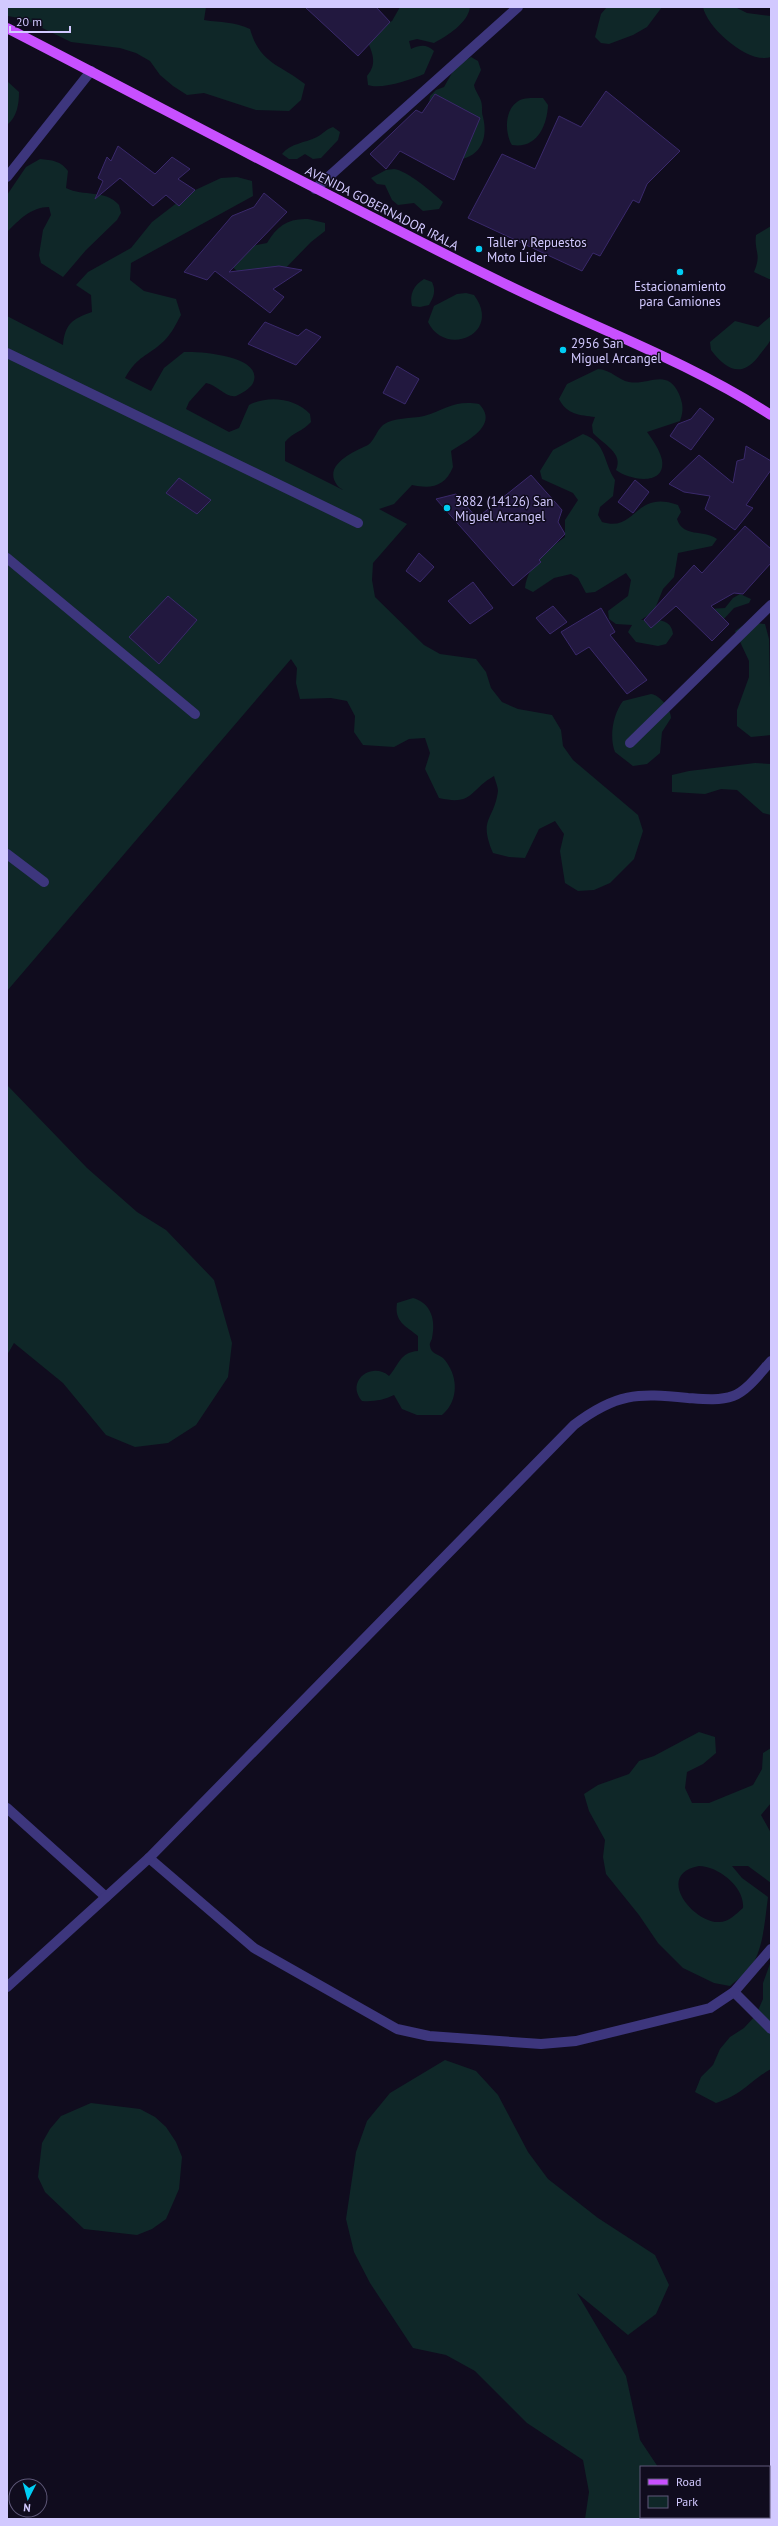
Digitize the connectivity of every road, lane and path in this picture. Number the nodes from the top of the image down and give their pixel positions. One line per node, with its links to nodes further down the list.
1 (518, 7): 5 (street)
2 (7, 28): 3 (main road, AVENIDA GOBERNADOR IRALA)
3 (91, 71): 4 (street); 5 (main road, AVENIDA GOBERNADOR IRALA)
4 (7, 177)
5 (315, 189): 7 (main road, AVENIDA GOBERNADOR IRALA)
6 (7, 352): 8 (street)
7 (771, 414)
8 (358, 523)
9 (7, 558): 11 (street)
10 (771, 605): 12 (street)
11 (195, 714)
12 (630, 743)
13 (7, 854): 14 (street)
14 (44, 882)
15 (771, 1361): 17 (street)
16 (7, 1808): 18 (street)
17 (149, 1858): 18 (street); 21 (street)
18 (106, 1896): 20 (street)
19 (771, 1949): 21 (street)
20 (7, 1987)
21 (734, 1992): 22 (street)
22 (771, 2029)

